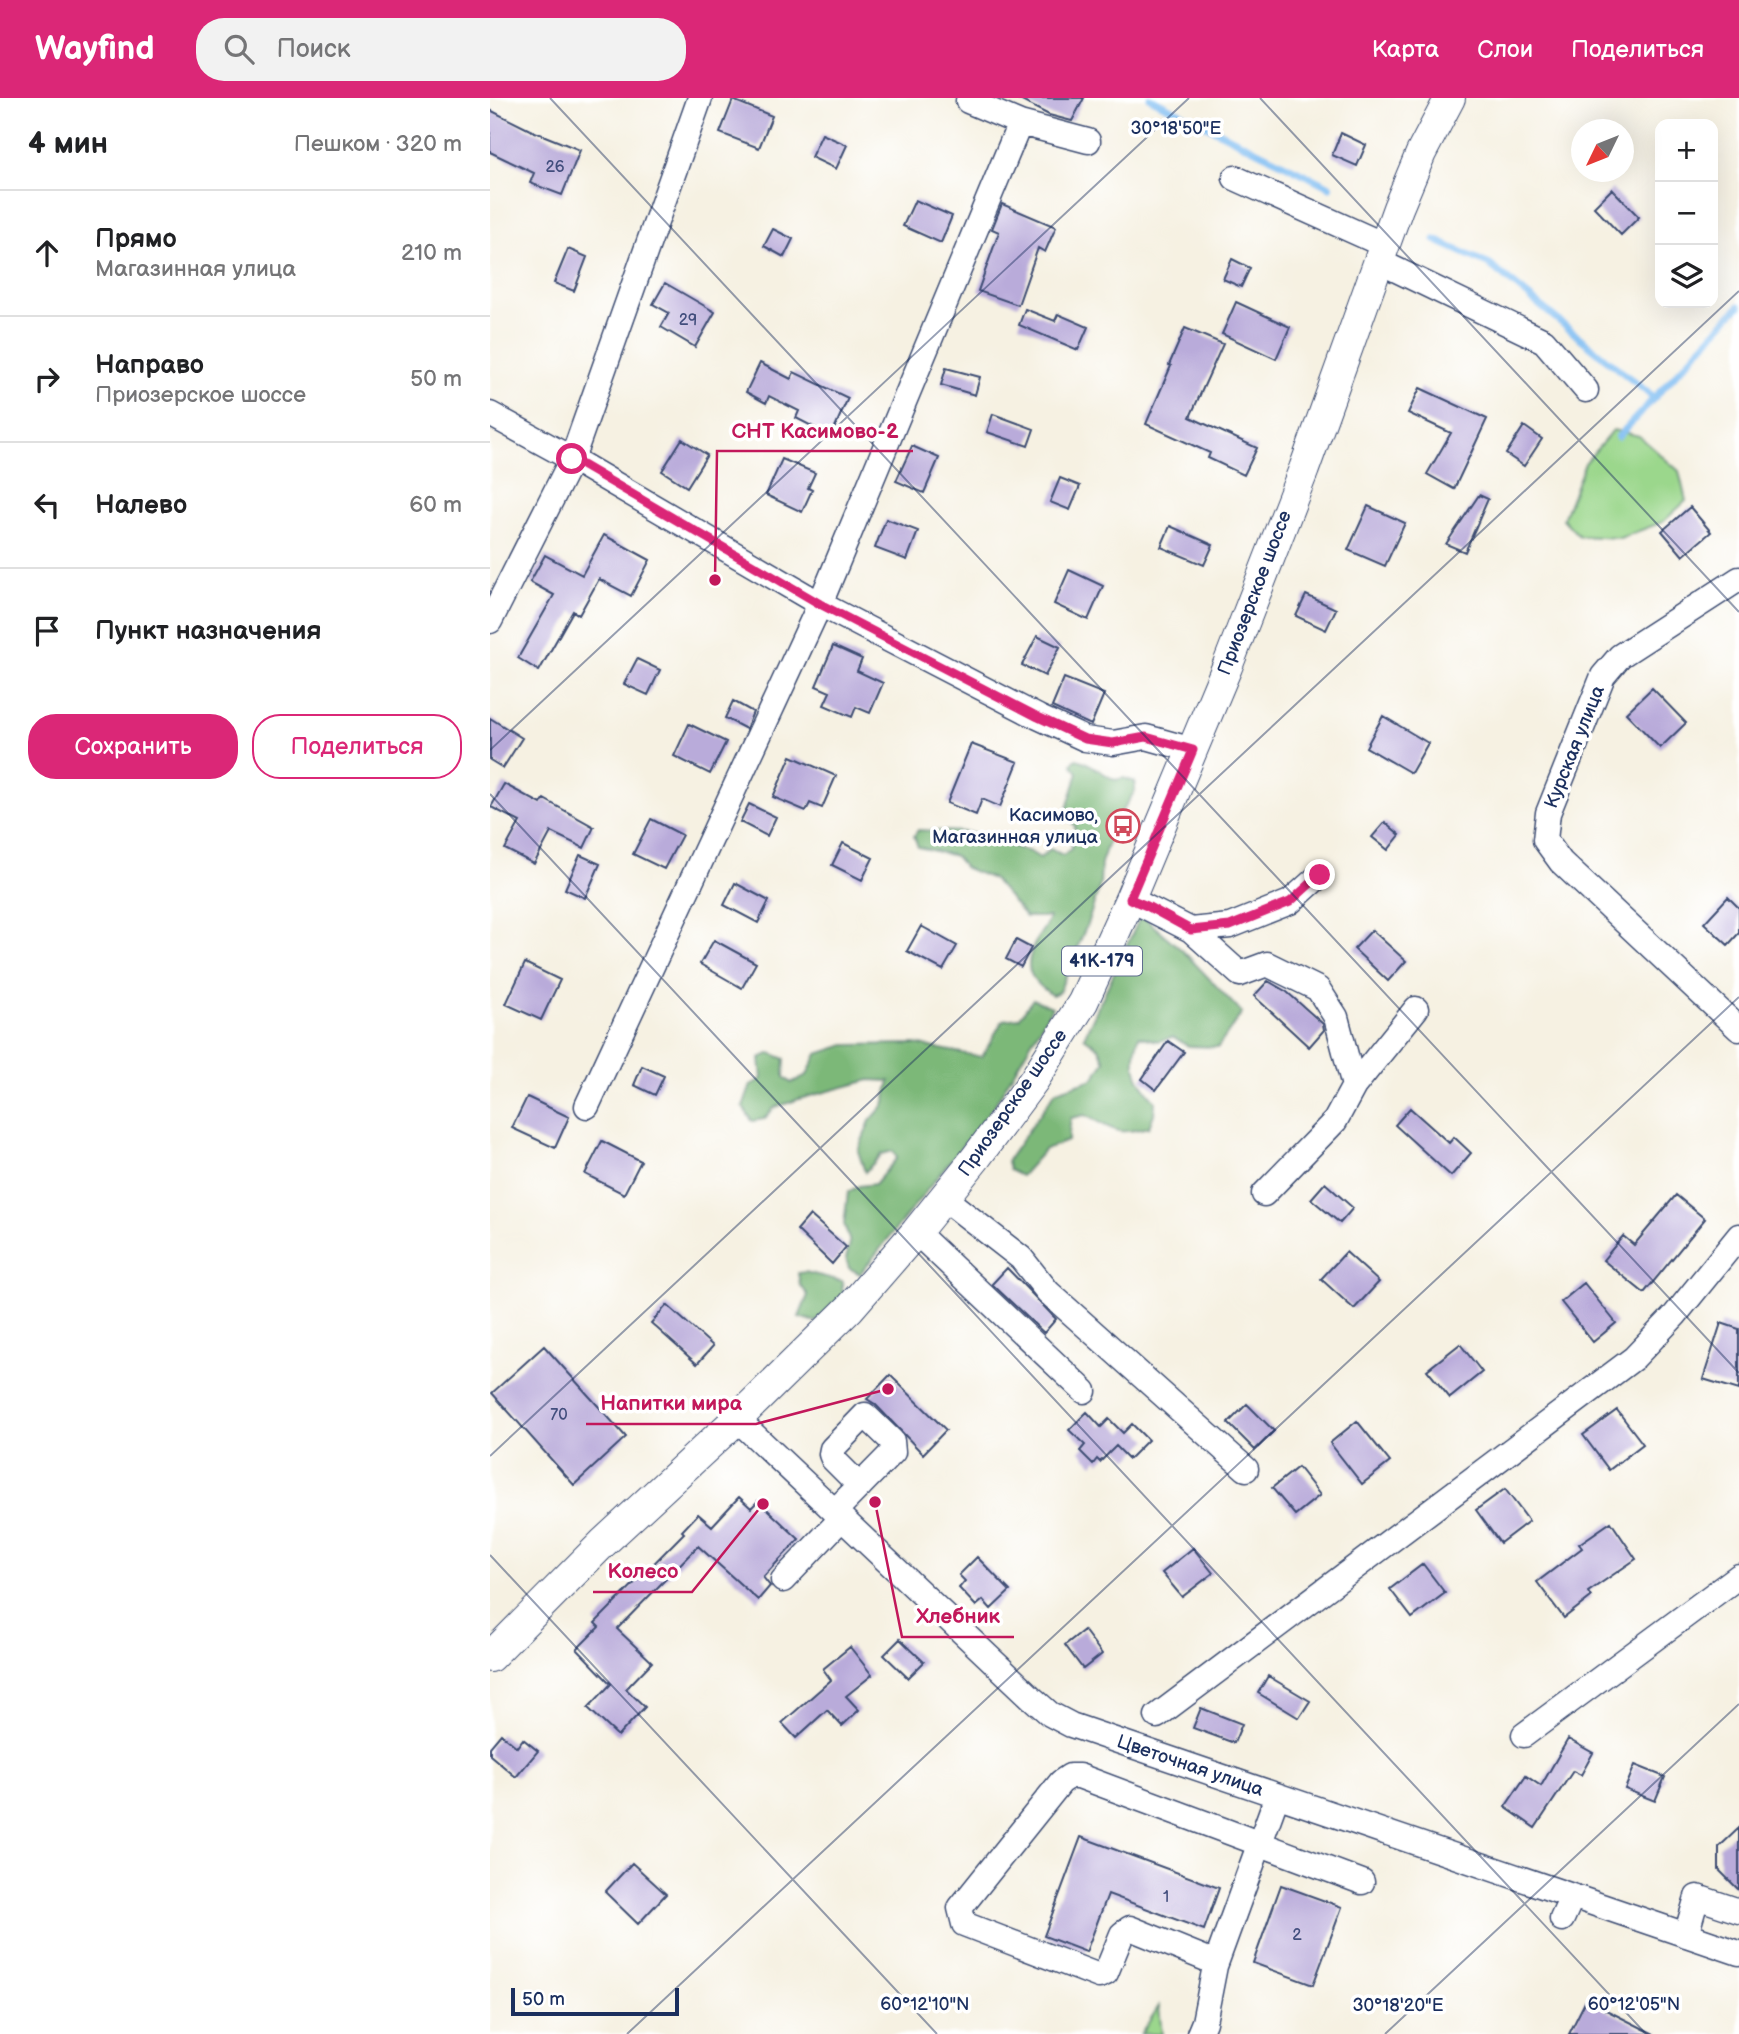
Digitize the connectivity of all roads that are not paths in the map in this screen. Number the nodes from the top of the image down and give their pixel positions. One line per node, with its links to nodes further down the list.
1 (700, 98): 10 (street)
2 (1450, 98): 7 (main road, Приозерское шоссе / 41К-179)
3 (968, 101): 4 (street)
4 (1020, 123): 5 (street); 12 (street)
5 (1088, 141)
6 (1235, 178): 7 (street)
7 (1381, 253): 8 (street); 14 (main road, Приозерское шоссе / 41К-179)
8 (1586, 390)
9 (490, 415): 10 (street)
10 (572, 459): 12 (street); 13 (street)
11 (1739, 579): 19 (street, Курская улица)
12 (820, 604): 14 (street); 21 (street)
13 (490, 621)
14 (1193, 750): 16 (main road, Приозерское шоссе / 41К-179)
15 (1320, 875): 17 (street)
16 (1130, 899): 17 (street); 23 (main road, Приозерское шоссе / 41К-179)
17 (1191, 930): 20 (street)
18 (1416, 1009): 20 (street)
19 (1739, 1029)
20 (1354, 1086): 22 (street)
21 (587, 1106)
22 (1264, 1194)
23 (944, 1198): 24 (main road, Приозерское шоссе / 41К-179); 28 (street)
24 (916, 1233): 26 (street); 27 (main road, Приозерское шоссе / 41К-179)
25 (1739, 1236): 34 (street)
26 (1084, 1391)
27 (737, 1419): 30 (street, Цветочная улица); 33 (main road, Приозерское шоссе / 41К-179)
28 (1246, 1469)
29 (860, 1486): 30 (street)
30 (838, 1515): 32 (street); 36 (street, Цветочная улица)
31 (1739, 1576): 35 (street)
32 (783, 1580)
33 (490, 1657)
34 (1157, 1716)
35 (1524, 1735)
36 (1277, 1796): 37 (street); 40 (street, Цветочная улица)
37 (1259, 1843): 38 (street); 42 (street); 42 (street)
38 (1362, 1882)
39 (1739, 1911): 40 (street)
40 (1686, 1935): 41 (street, Цветочная улица)
41 (1739, 1953)
42 (1216, 1963): 43 (street)
43 (1199, 2034)

